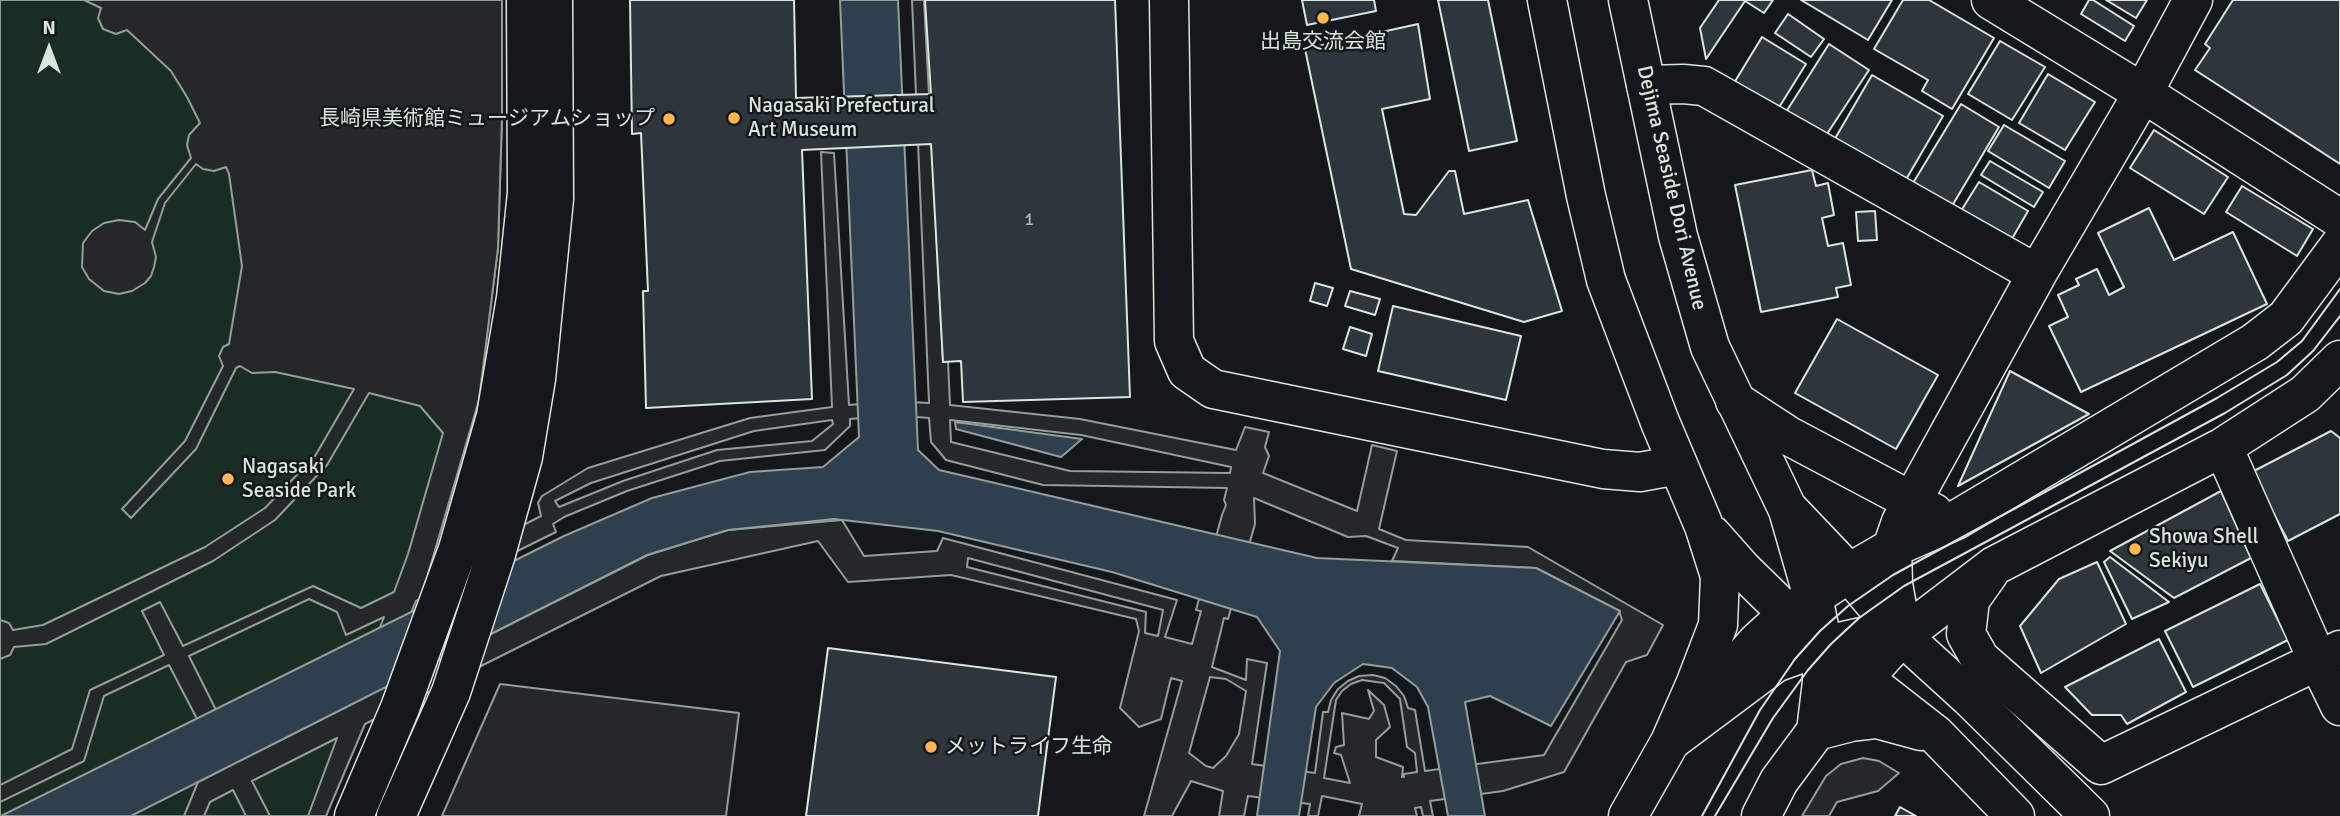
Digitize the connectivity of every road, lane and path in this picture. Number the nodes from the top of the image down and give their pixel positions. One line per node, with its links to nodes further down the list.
1 (526, 0): 33 (main road)
2 (553, 0): 34 (main road)
3 (1169, 0): 16 (main road)
4 (1547, 0): 16 (main road)
5 (1628, 0): 8 (main road, Dejima Seaside Dori Avenue)
6 (1991, 0): 9 (main road)
7 (2193, 0): 9 (main road)
8 (1646, 85): 12 (main road); 14 (main road, Dejima Seaside Dori Avenue)
9 (2143, 93): 10 (main road); 12 (main road)
10 (2340, 219)
11 (2340, 245): 19 (main road)
12 (2037, 274): 17 (main road)
13 (2340, 360): 15 (main road)
14 (1735, 401): 17 (main road); 18 (main road, Dejima Seaside Dori Avenue)
15 (2223, 447): 22 (main road); 27 (main road)
16 (1678, 465): 20 (main road)
17 (1912, 501): 19 (main road); 21 (main road)
18 (1788, 510): 23 (main road); 24 (main road, Dejima Seaside Dori Avenue)
19 (1956, 520): 21 (main road)
20 (1704, 526): 24 (main road); 32 (main road)
21 (1892, 548): 23 (main road); 25 (main road)
22 (1994, 566): 25 (main road); 27 (main road)
23 (1849, 573): 24 (main road); 25 (main road)
24 (1800, 606): 26 (main road); 32 (main road)
25 (1902, 636): 26 (main road); 28 (main road); 31 (main road); 38 (main road)
26 (1822, 646): 28 (main road); 30 (main road); 32 (main road)
27 (2329, 656): 29 (main road)
28 (1863, 678): 30 (main road); 31 (main road)
29 (2340, 706)
30 (1816, 731): 31 (main road); 36 (main road)
31 (1936, 736): 37 (main road)
32 (1670, 742): 35 (main road)
33 (354, 816)
34 (396, 816)
35 (1628, 816)
36 (1761, 816)
37 (2015, 816)
38 (2090, 816)

